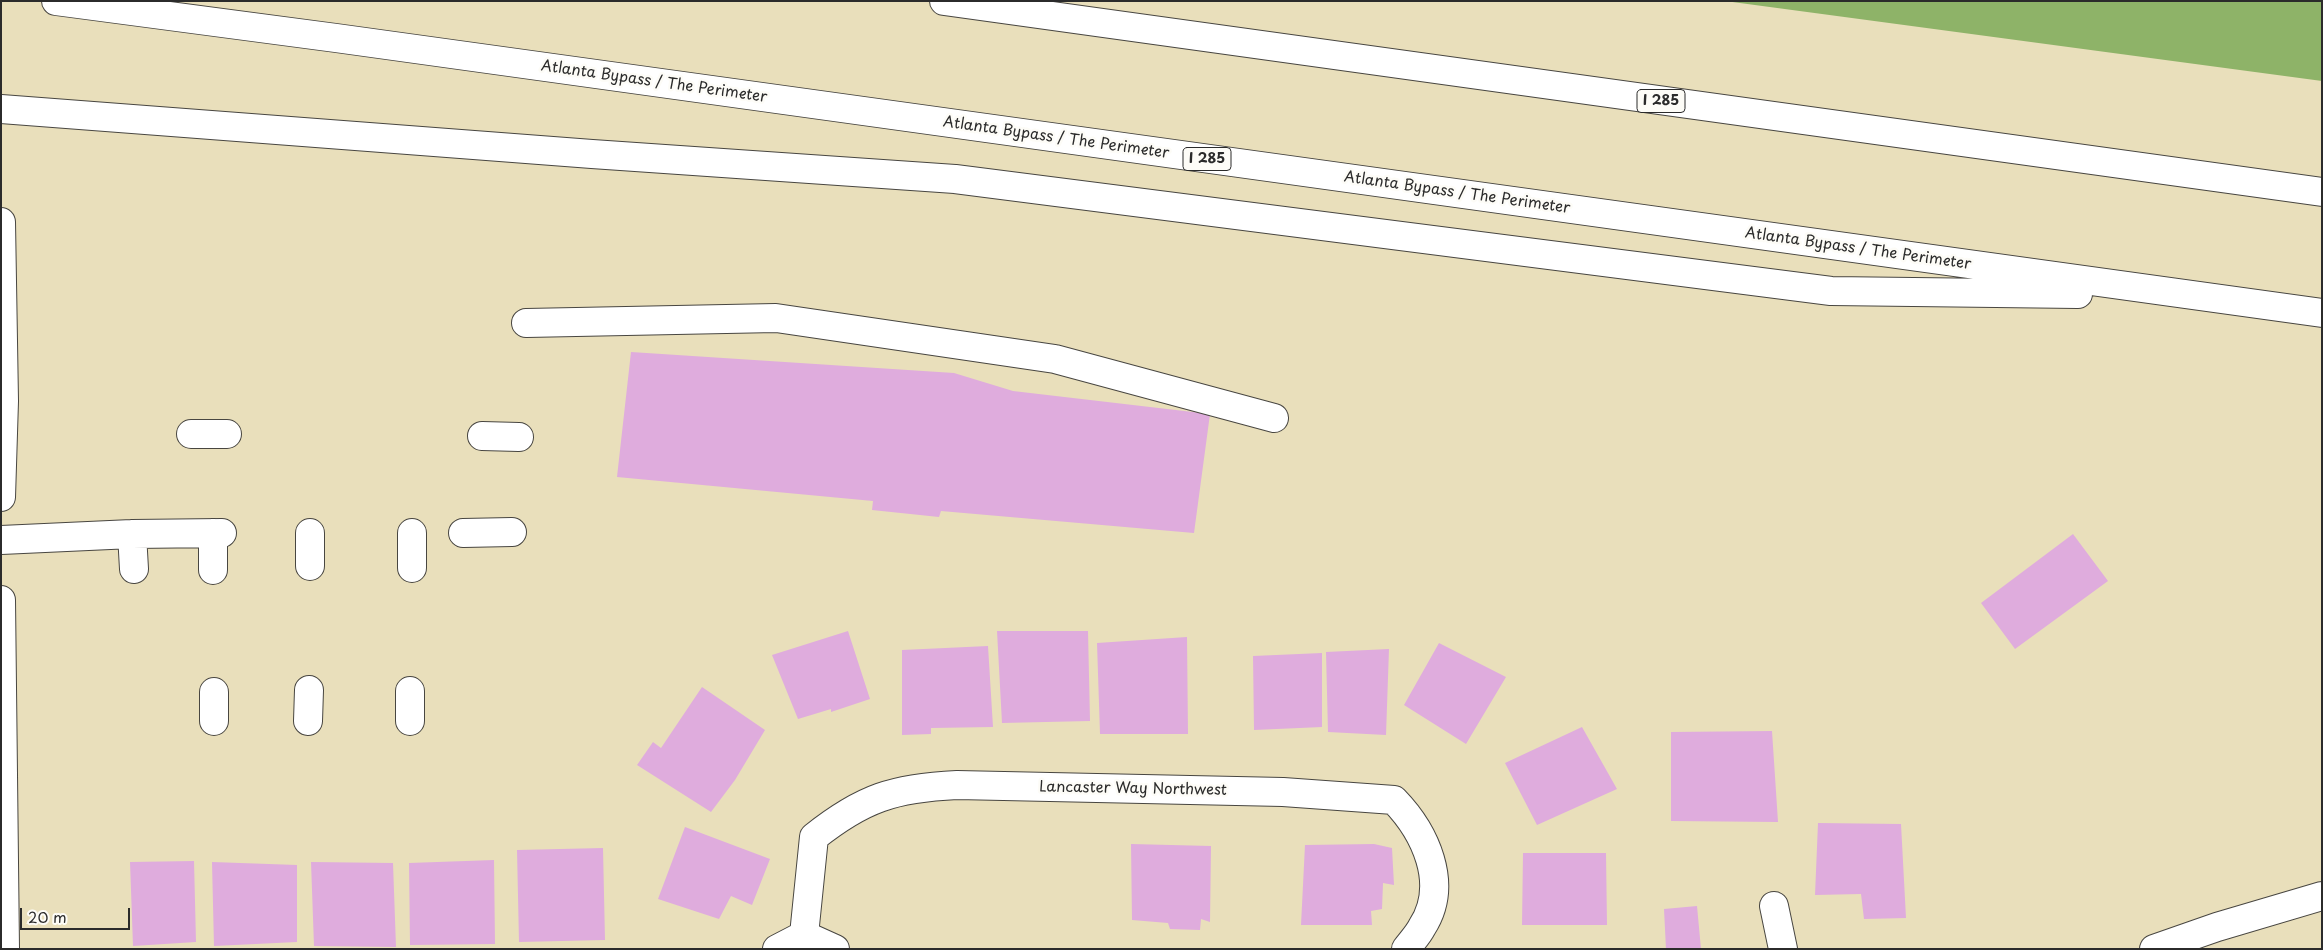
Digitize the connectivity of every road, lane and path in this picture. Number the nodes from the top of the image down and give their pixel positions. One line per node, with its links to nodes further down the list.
1 (56, 1): 7 (main road, Atlanta Bypass / The Perimeter / I 285)
2 (944, 1): 3 (main road, I 285)
3 (993, 5): 5 (main road, I 285)
4 (1, 109): 7 (main road)
5 (2322, 192)
6 (1, 222): 15 (main road)
7 (2200, 296): 8 (main road, Atlanta Bypass / The Perimeter / I 285)
8 (2322, 313)
9 (526, 322): 10 (main road)
10 (1274, 418)
11 (191, 434): 12 (main road)
12 (227, 434)
13 (482, 436): 14 (main road)
14 (519, 437)
15 (1, 497)
16 (512, 532): 19 (main road)
17 (310, 533): 22 (main road)
18 (412, 533): 23 (main road)
19 (463, 533)
20 (132, 534): 21 (main road); 24 (main road); 25 (main road)
21 (1, 540)
22 (310, 566)
23 (412, 568)
24 (134, 569)
25 (213, 570)
26 (1, 600): 36 (main road)
27 (309, 690): 32 (main road)
28 (410, 690): 31 (main road)
29 (214, 692): 30 (main road)
30 (214, 721)
31 (410, 721)
32 (308, 722)
33 (2322, 896): 41 (main road)
34 (1774, 906): 40 (main road)
35 (804, 935): 37 (main road); 38 (main road); 39 (main road, Lancaster Way Northwest)
36 (5, 949)
37 (777, 949)
38 (836, 949)
39 (1406, 949)
40 (1783, 949)
41 (2154, 949)

